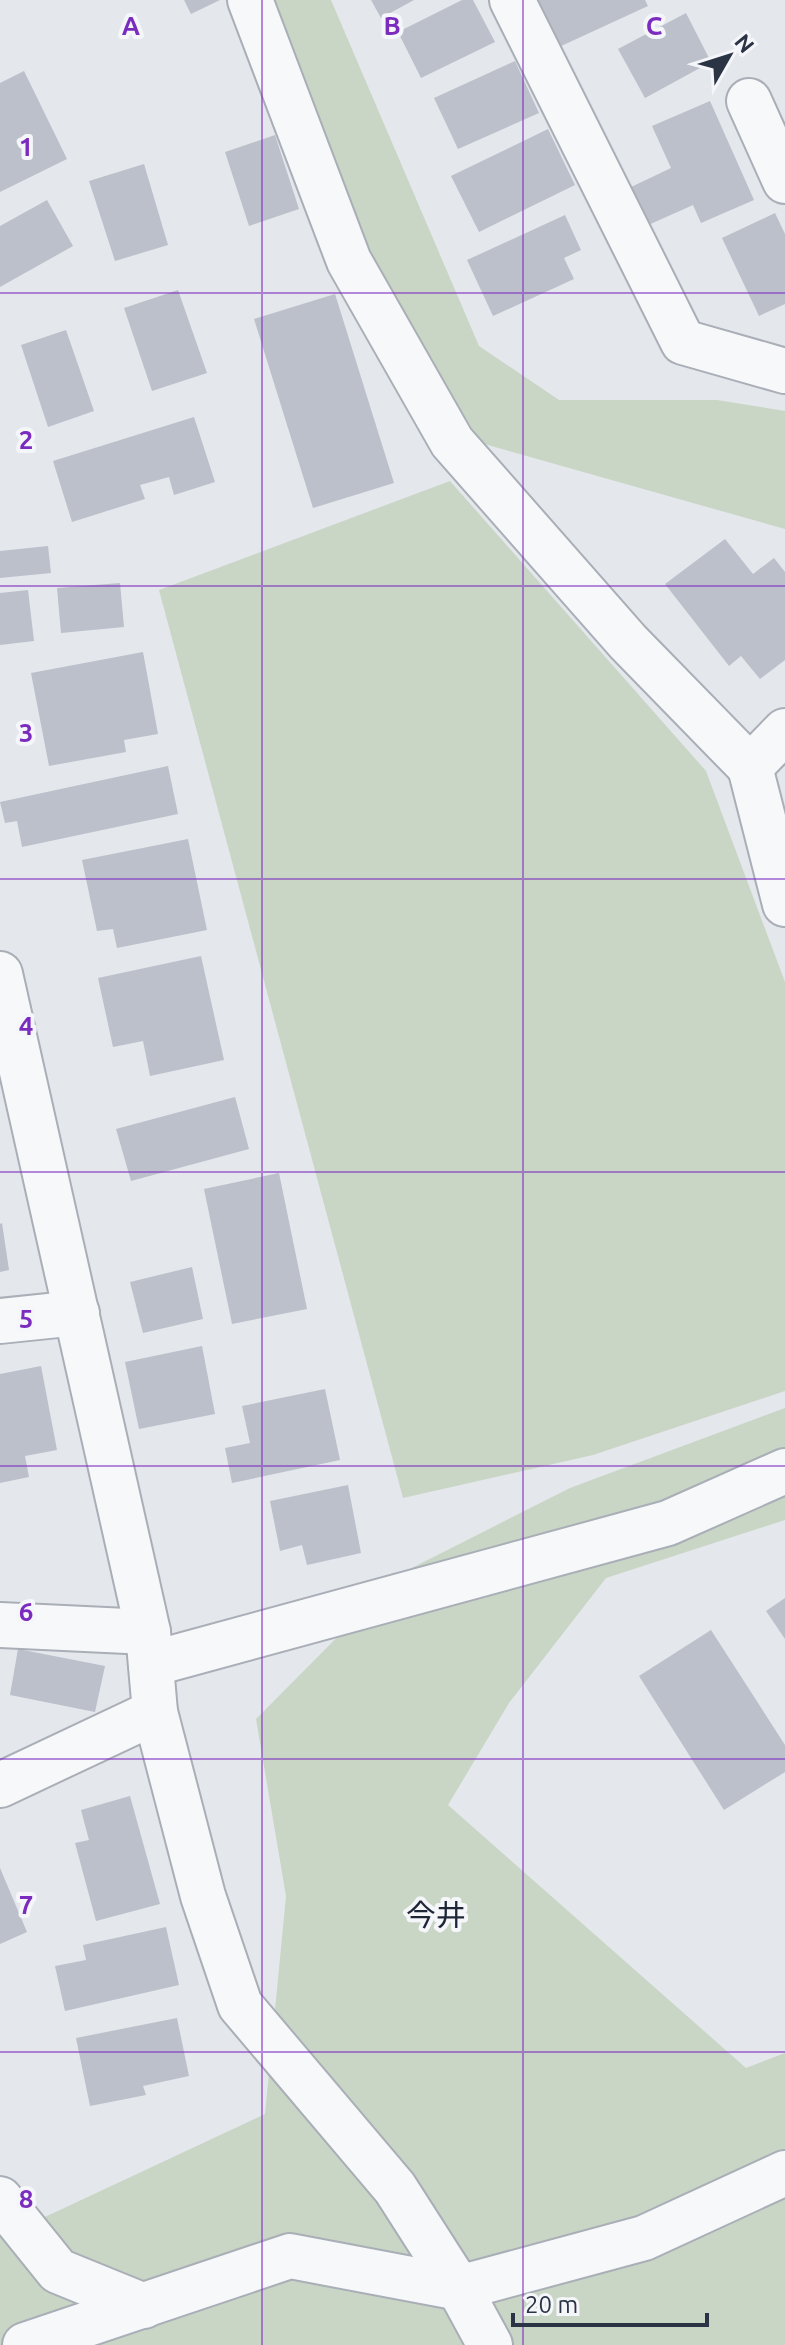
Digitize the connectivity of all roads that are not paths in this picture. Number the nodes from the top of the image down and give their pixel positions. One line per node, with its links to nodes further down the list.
1 (250, 0): 7 (street)
2 (512, 0): 5 (street)
3 (749, 101): 4 (street)
4 (785, 181)
5 (785, 371)
6 (785, 731): 7 (street)
7 (750, 767): 8 (street)
8 (785, 904)
9 (0, 974): 10 (street)
10 (77, 1313): 11 (street); 14 (street)
11 (0, 1321)
12 (785, 1471): 14 (street)
13 (0, 1625): 14 (street)
14 (149, 1648): 15 (street)
15 (155, 1712): 16 (street); 19 (street)
16 (0, 1785)
17 (785, 2173): 19 (street)
18 (0, 2199): 20 (street)
19 (459, 2288): 20 (street); 22 (street)
20 (144, 2306): 21 (street)
21 (25, 2345)
22 (490, 2345)

